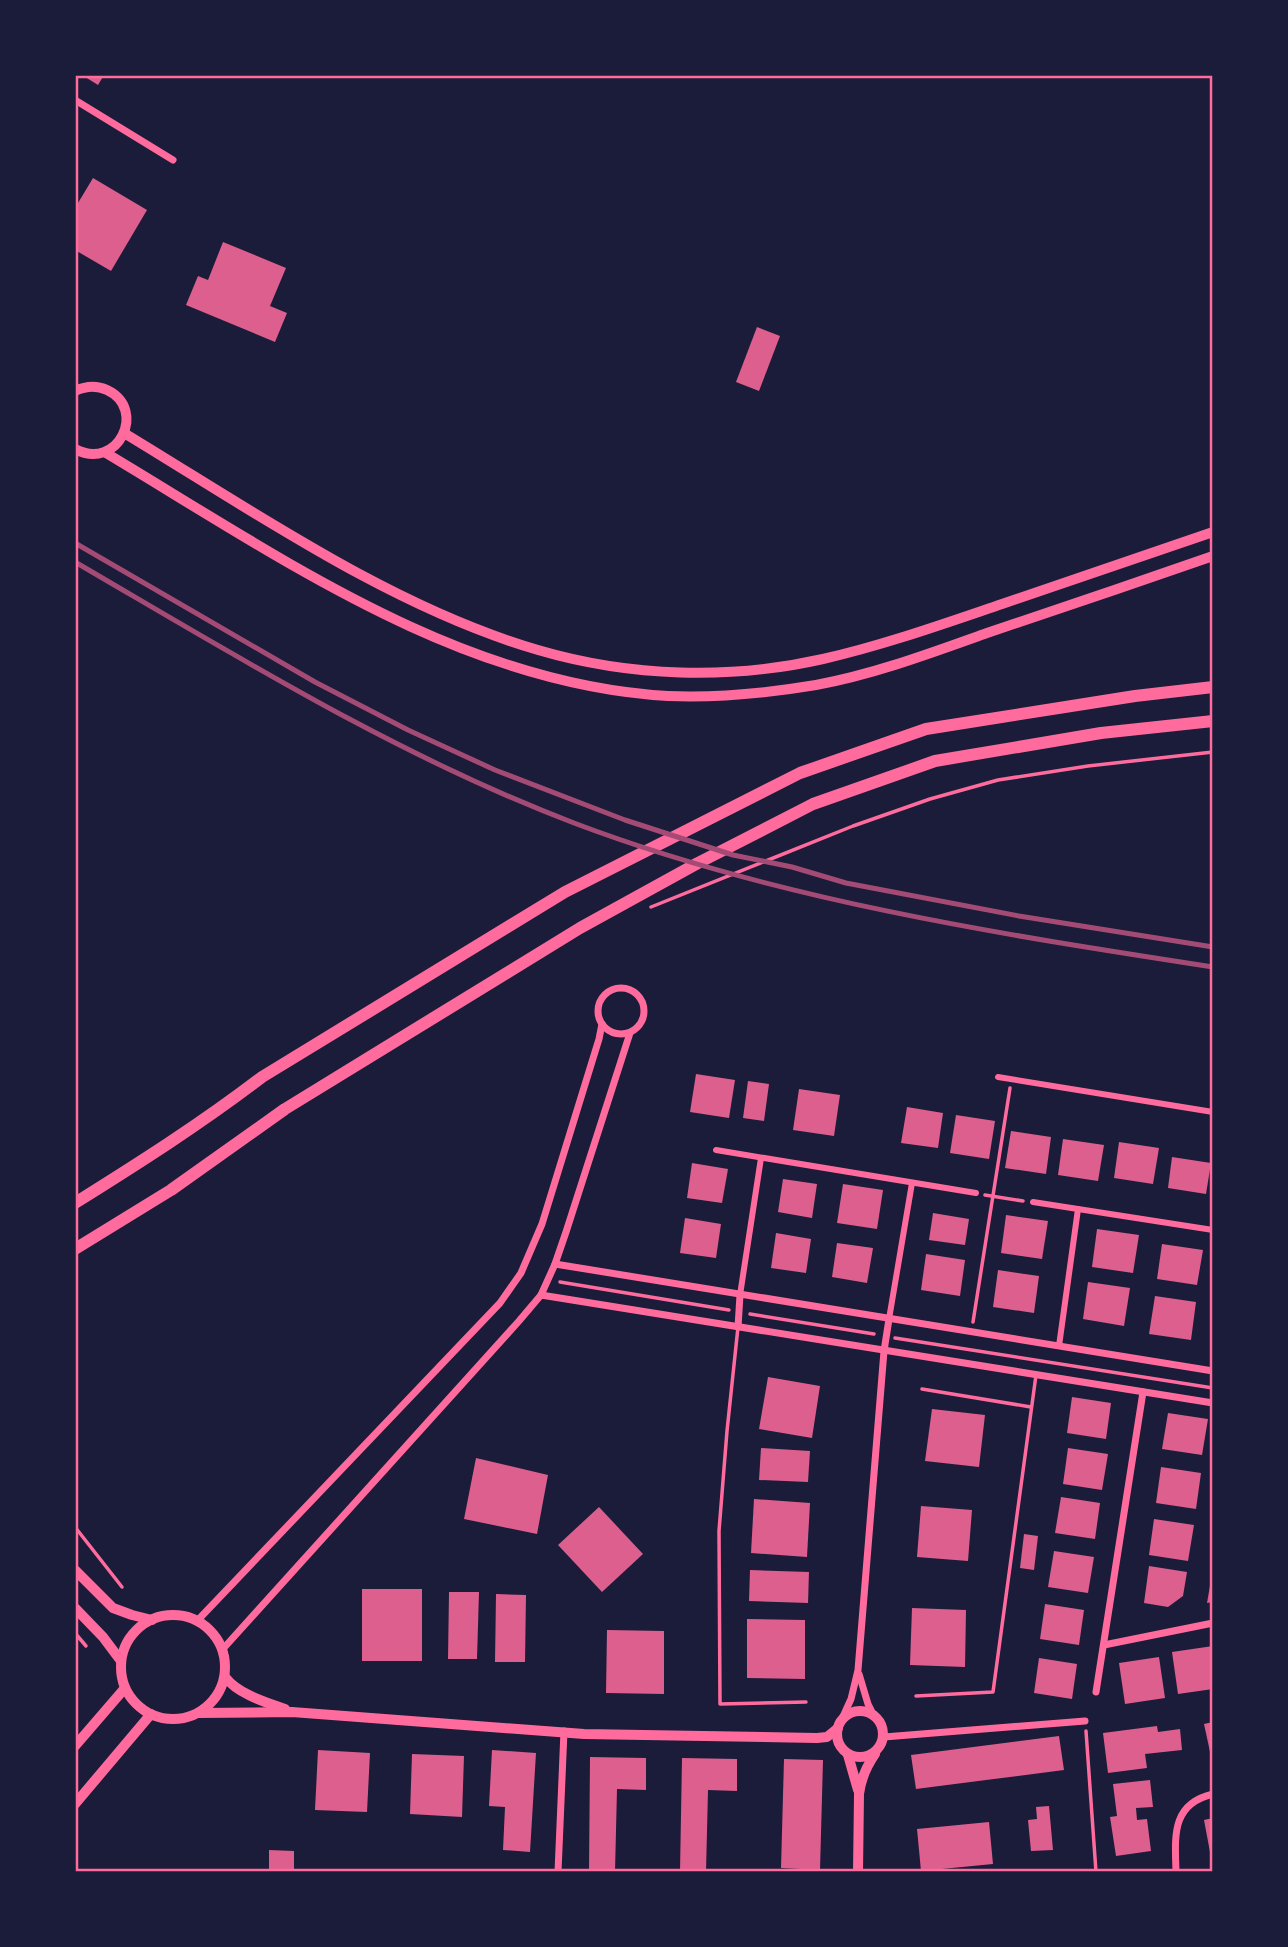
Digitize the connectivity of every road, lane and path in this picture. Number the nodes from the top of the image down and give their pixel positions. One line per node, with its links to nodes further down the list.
1 (75, 100): 2 (street)
2 (173, 160)
3 (75, 391): 4 (main road)
4 (124, 433): 6 (main road); 7 (main road)
5 (75, 449): 6 (main road)
6 (106, 453): 8 (main road)
7 (1213, 532)
8 (1213, 556)
9 (1213, 687): 24 (main road)
10 (1213, 721): 27 (main road)
11 (1213, 752): 12 (path)
12 (647, 909)
13 (602, 1024): 14 (street); 14 (street); 47 (street)
14 (630, 1032): 28 (street)
15 (998, 1077): 16 (street)
16 (1011, 1079): 17 (street); 22 (path)
17 (1213, 1112)
18 (716, 1150): 19 (street)
19 (761, 1158): 20 (street); 30 (street)
20 (912, 1183): 21 (street); 31 (street)
21 (976, 1194): 22 (path)
22 (993, 1196): 23 (path); 33 (path)
23 (1033, 1202): 25 (street)
24 (75, 1203)
25 (1078, 1209): 26 (street); 34 (street)
26 (1213, 1230)
27 (75, 1249)
28 (555, 1264): 29 (street); 30 (street)
29 (541, 1294): 32 (street); 52 (street)
30 (740, 1295): 31 (street); 32 (street)
31 (889, 1319): 33 (street); 35 (street)
32 (738, 1327): 35 (street); 59 (lane)
33 (972, 1332): 34 (street)
34 (1059, 1346): 36 (street)
35 (884, 1351): 37 (street); 54 (street)
36 (1213, 1369)
37 (1036, 1375): 39 (street); 41 (lane)
38 (922, 1389): 41 (lane)
39 (1143, 1392): 40 (street); 50 (street)
40 (1213, 1404)
41 (1032, 1407): 58 (lane)
42 (75, 1527): 44 (path)
43 (75, 1570): 46 (main road)
44 (122, 1587)
45 (75, 1608): 53 (main road)
46 (152, 1620): 47 (main road); 53 (main road)
47 (197, 1620): 52 (main road)
48 (1213, 1623): 50 (street)
49 (75, 1633): 51 (path)
50 (1104, 1645): 57 (street)
51 (86, 1646)
52 (222, 1650): 55 (main road)
53 (121, 1661): 56 (main road)
54 (858, 1670): 63 (street); 65 (street)
55 (225, 1677): 60 (street); 61 (main road)
56 (125, 1688): 62 (main road); 69 (main road)
57 (1097, 1692)
58 (916, 1696)
59 (806, 1702)
60 (292, 1712): 61 (street); 66 (street)
61 (198, 1713): 62 (main road)
62 (151, 1714): 74 (main road)
63 (874, 1716): 65 (street); 68 (street)
64 (1085, 1721): 68 (street); 77 (path)
65 (839, 1724): 67 (street); 70 (street)
66 (564, 1731): 67 (street); 75 (street)
67 (817, 1738): 70 (street)
68 (882, 1742): 71 (street); 72 (street)
69 (75, 1746)
70 (840, 1746): 71 (street)
71 (848, 1755): 72 (street)
72 (859, 1794): 76 (street)
73 (1213, 1794): 78 (street)
74 (75, 1804)
75 (558, 1872)
76 (858, 1872)
77 (1096, 1872)
78 (1176, 1872)

